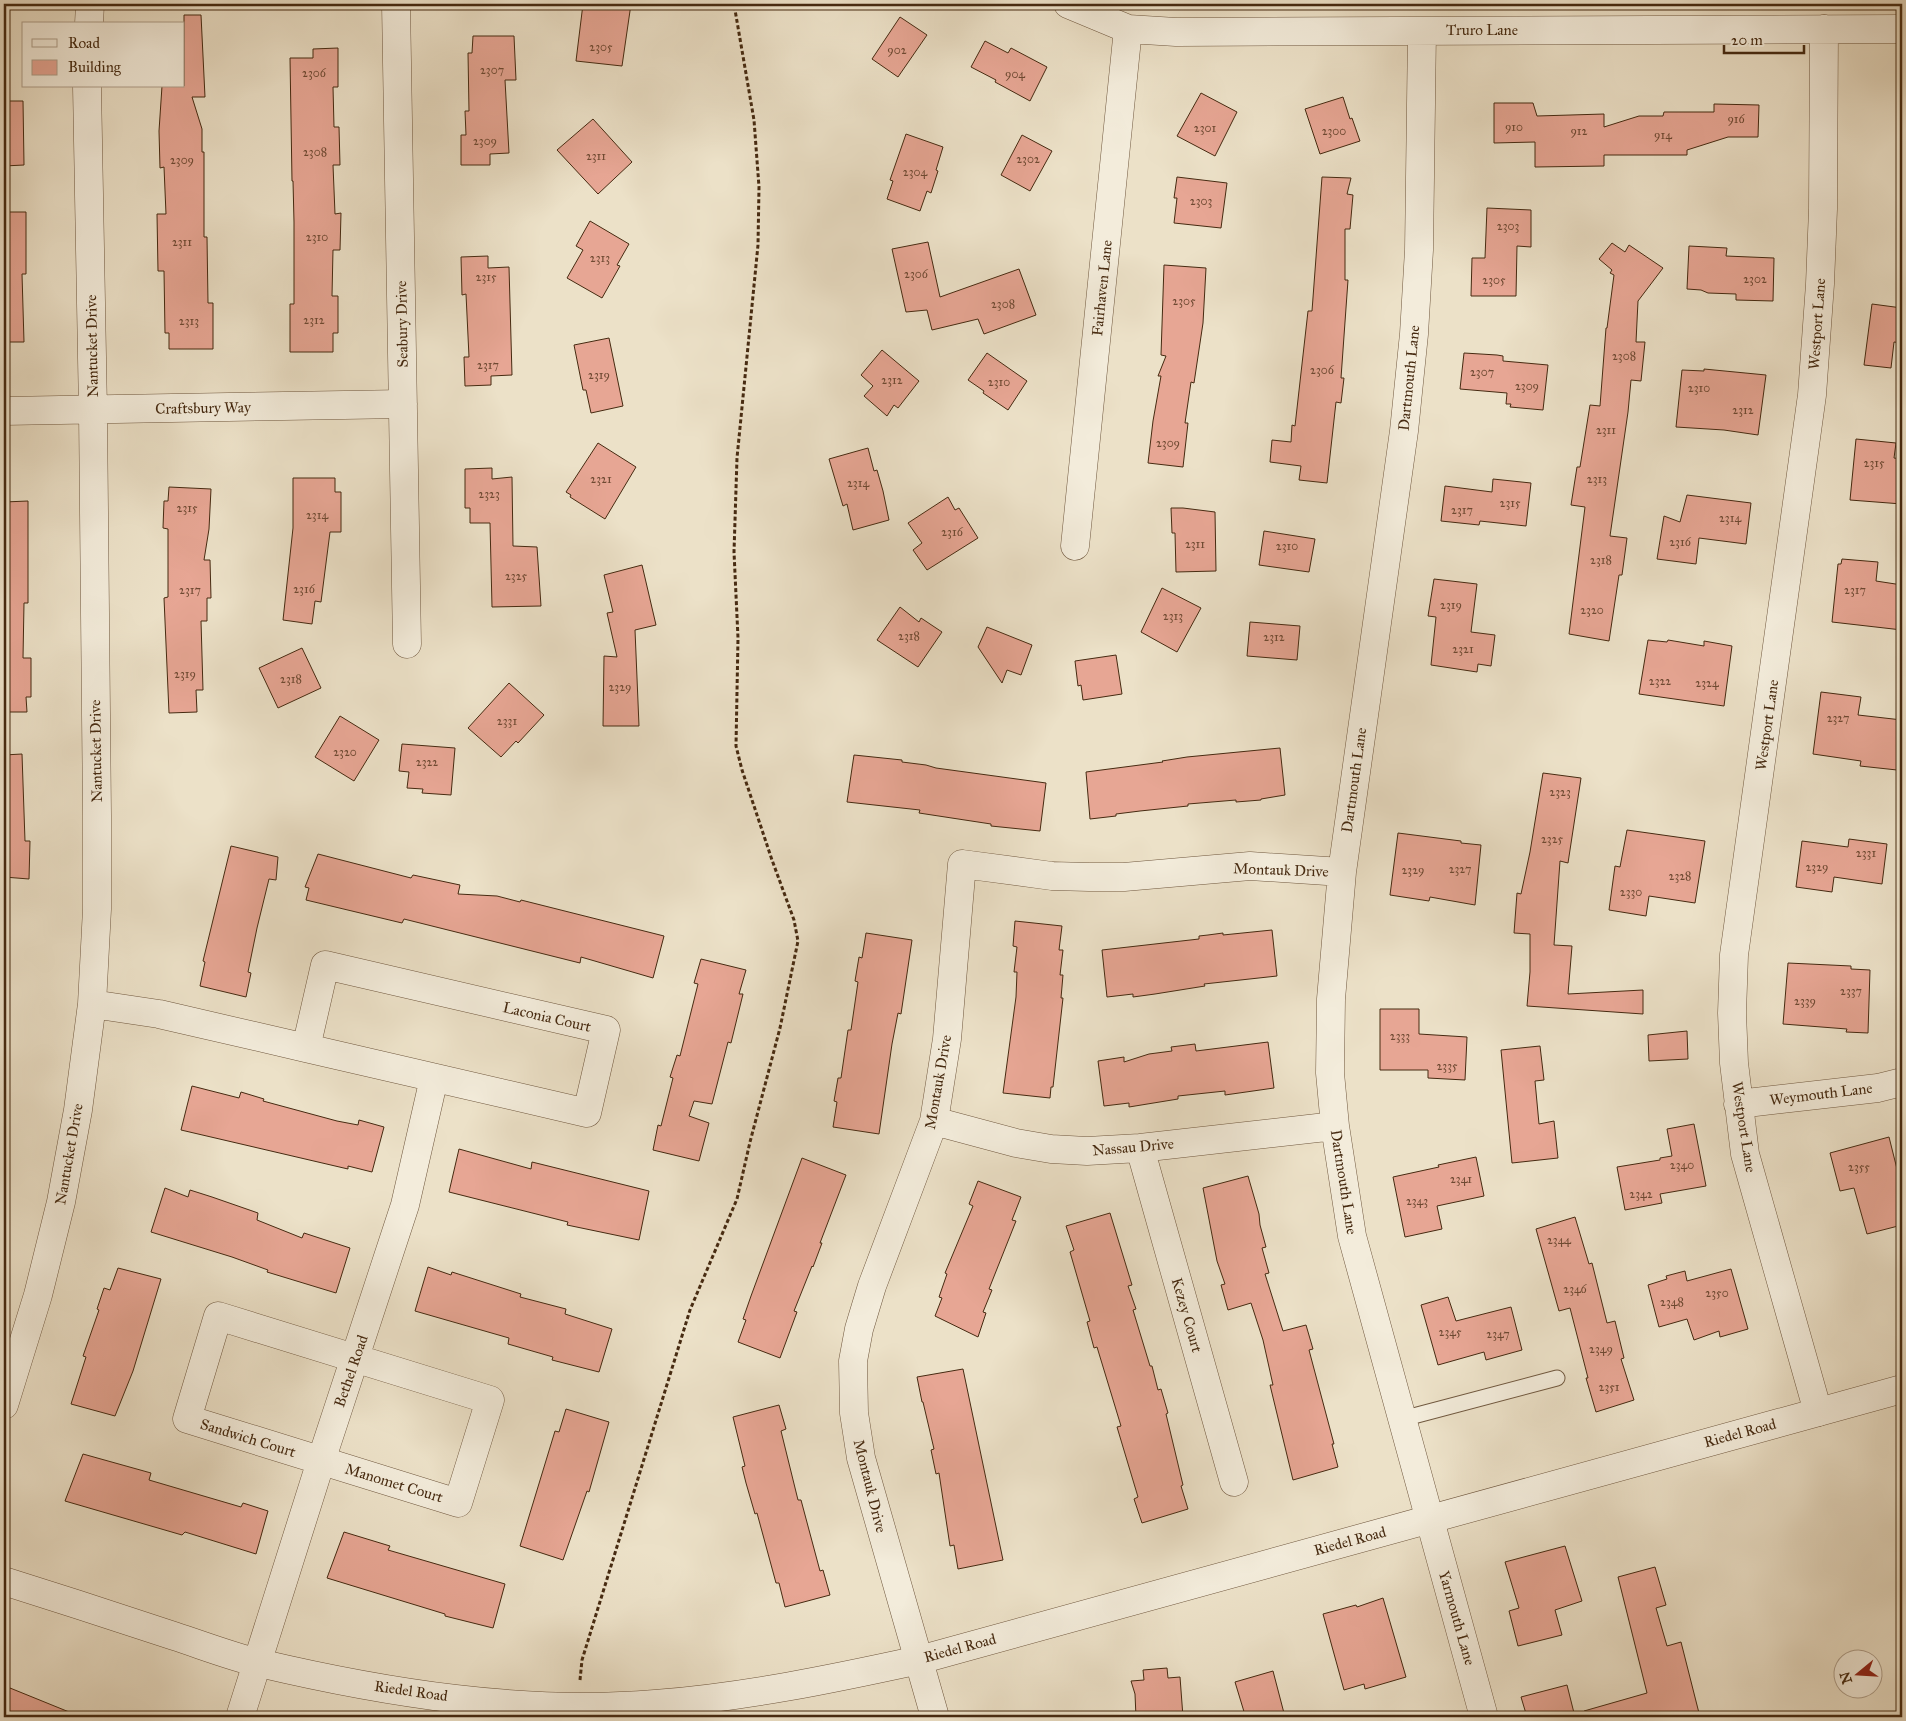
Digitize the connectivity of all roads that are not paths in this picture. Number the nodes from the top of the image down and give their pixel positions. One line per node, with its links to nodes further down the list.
1 (90, 4): 4 (street)
2 (396, 4): 10 (street, Seabury Drive)
3 (1068, 4): 5 (street, Truro Lane)
4 (89, 22)
5 (1128, 29): 8 (street, Truro Lane); 13 (street, Fairhaven Lane)
6 (1824, 29): 7 (street, Truro Lane); 8 (street, Truro Lane); 20 (street, Westport Lane)
7 (1902, 29)
8 (1422, 31): 15 (street, Dartmouth Lane)
9 (87, 88): 11 (street, Nantucket Drive)
10 (403, 404): 11 (street, Craftsbury Way); 14 (street, Seabury Drive)
11 (93, 410): 12 (street, Craftsbury Way); 16 (street, Nantucket Drive)
12 (4, 411)
13 (1075, 546)
14 (407, 644)
15 (1342, 872): 21 (street, Montauk Drive); 22 (street, Dartmouth Lane)
16 (92, 1004): 17 (street, Laconia Court); 27 (street, Nantucket Drive)
17 (306, 1048): 18 (street, Laconia Court); 18 (street, Laconia Court)
18 (434, 1078): 24 (street, Bethel Road)
19 (1902, 1082): 20 (street, Weymouth Lane)
20 (1738, 1104): 28 (street, Westport Lane)
21 (934, 1121): 23 (street, Nassau Drive); 34 (street, Montauk Drive)
22 (1334, 1126): 23 (street, Nassau Drive); 29 (street, Dartmouth Lane)
23 (1140, 1148): 31 (street, Kezey Court)
24 (355, 1358): 30 (street, Bethel Road); 30 (street, Sandwich Court); 30 (street, Manomet Court)
25 (1557, 1378): 29 (lane)
26 (1902, 1390): 28 (street, Riedel Road)
27 (4, 1405)
28 (1818, 1412): 32 (street, Riedel Road)
29 (1402, 1419): 32 (street, Dartmouth Lane)
30 (321, 1461): 35 (street, Bethel Road)
31 (1234, 1482)
32 (1429, 1519): 34 (street, Riedel Road); 38 (street, Yarmouth Lane)
33 (4, 1581): 35 (street, Riedel Road)
34 (919, 1660): 35 (street, Riedel Road); 37 (street, Montauk Drive)
35 (257, 1662): 36 (street, Bethel Road)
36 (240, 1717)
37 (935, 1717)
38 (1484, 1717)

